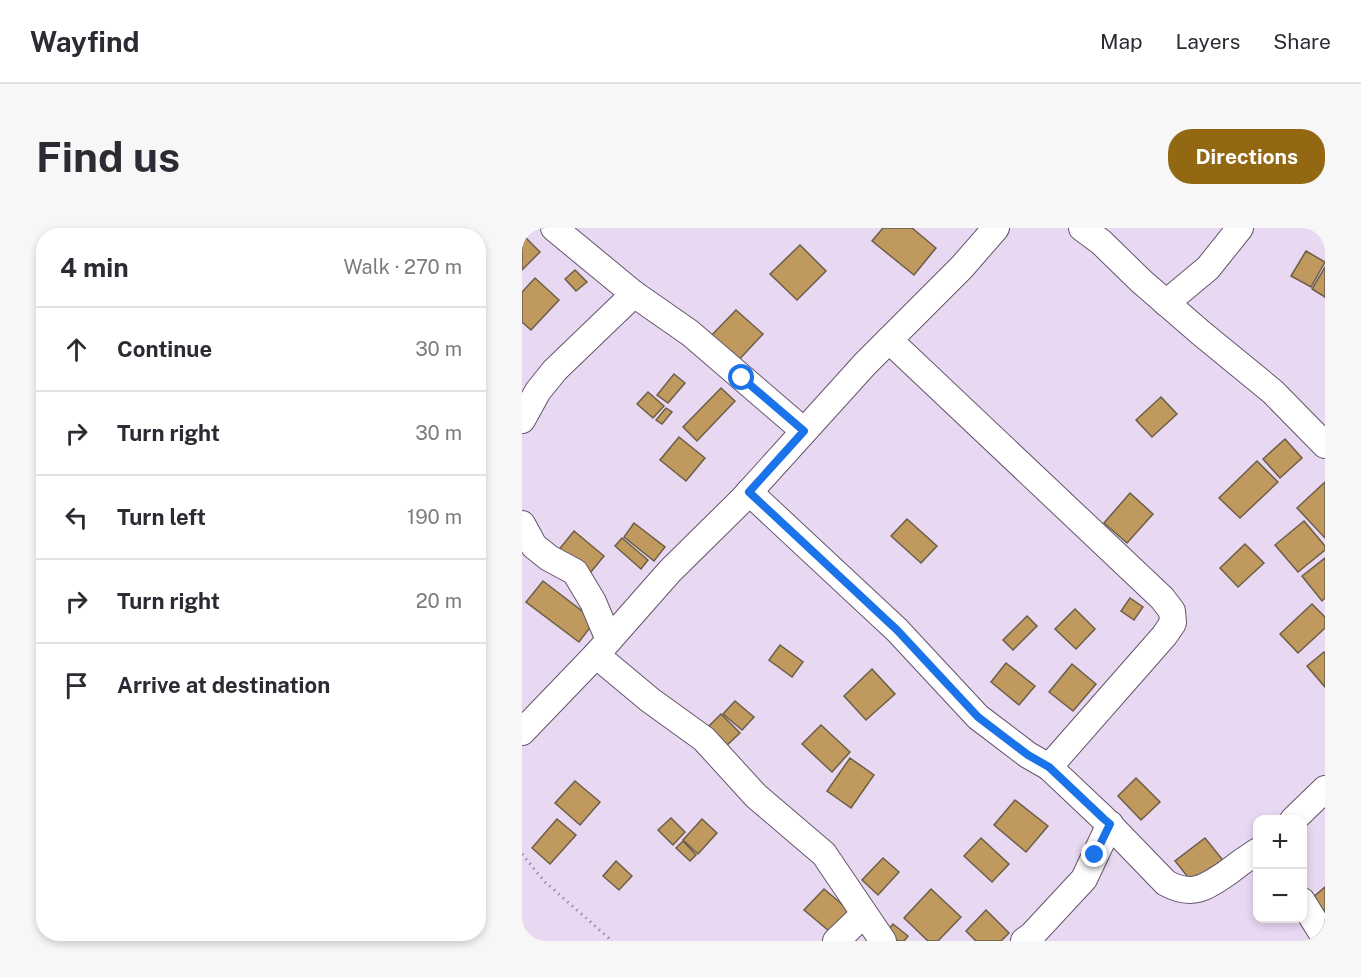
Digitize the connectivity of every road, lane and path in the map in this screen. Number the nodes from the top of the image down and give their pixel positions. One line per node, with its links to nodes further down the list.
1 (554, 228): 5 (street)
2 (996, 228): 7 (street)
3 (1082, 228): 6 (street)
4 (1240, 228): 6 (street)
5 (634, 294): 8 (street); 9 (street)
6 (1166, 303): 10 (street)
7 (890, 340): 9 (street); 15 (street)
8 (522, 420)
9 (804, 431): 11 (street)
10 (1325, 446)
11 (749, 492): 13 (street); 15 (street)
12 (522, 524): 13 (street)
13 (603, 648): 14 (street); 22 (street)
14 (522, 732)
15 (1049, 767): 18 (street)
16 (1325, 789): 17 (street)
17 (1297, 815)
18 (1110, 824): 19 (street); 27 (street)
19 (1253, 853)
20 (522, 854): 24 (path)
21 (1307, 909): 23 (street)
22 (864, 914): 25 (street); 26 (street)
23 (1325, 938)
24 (612, 941)
25 (836, 941)
26 (883, 941)
27 (1024, 941)

